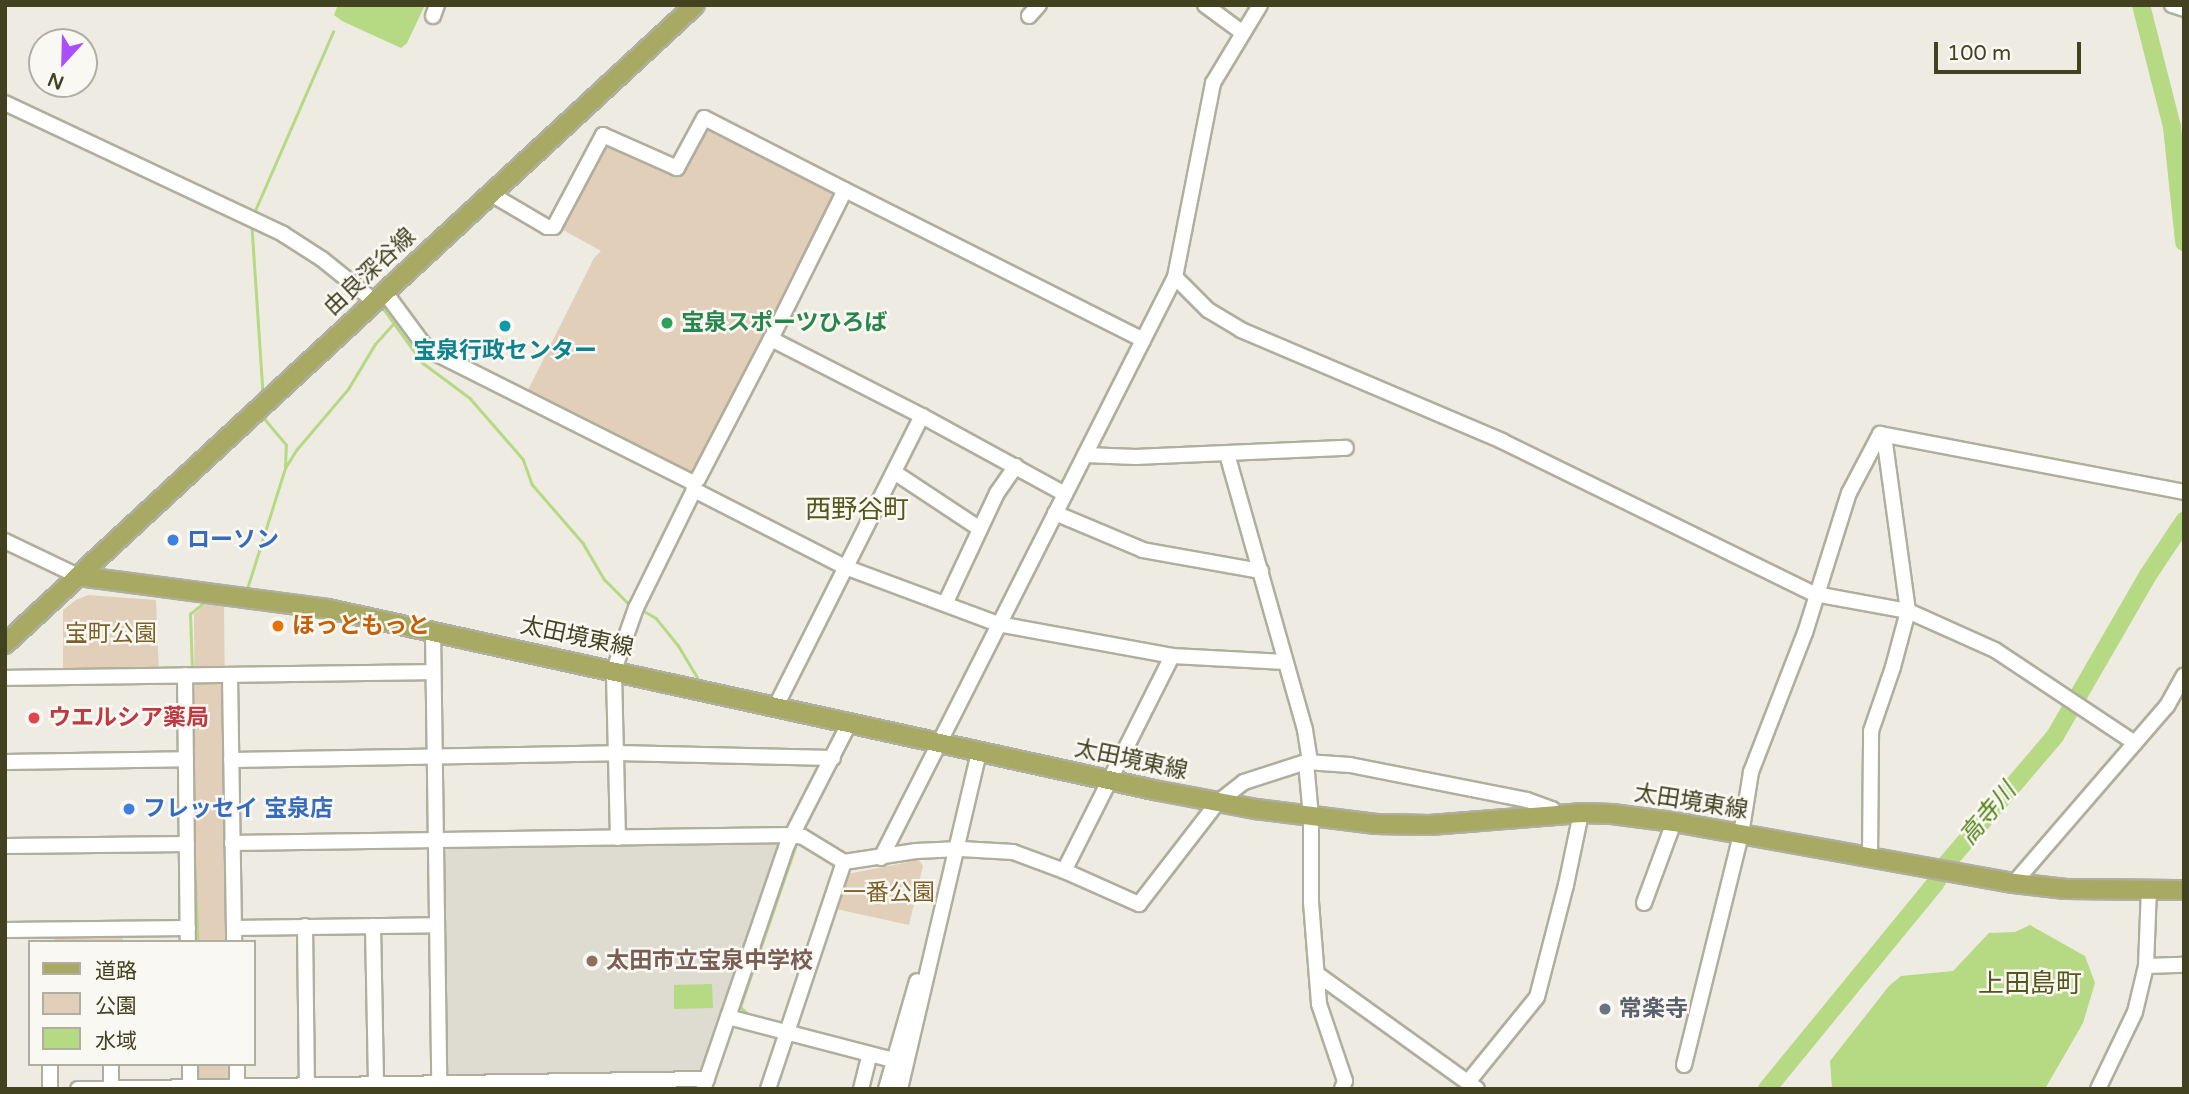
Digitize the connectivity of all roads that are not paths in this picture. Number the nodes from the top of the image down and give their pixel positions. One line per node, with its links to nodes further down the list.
1 (695, 5): 9 (main road, 由良深谷線)
2 (1205, 5): 6 (street)
3 (1260, 5): 6 (street)
4 (2172, 5): 5 (street)
5 (2184, 9)
6 (1243, 33): 10 (street)
7 (5, 103): 11 (street)
8 (845, 190): 9 (street); 12 (street); 13 (street)
9 (491, 194): 11 (main road, 由良深谷線)
10 (1175, 277): 13 (street); 30 (street)
11 (379, 296): 21 (street); 29 (main road, 由良深谷線)
12 (771, 339): 14 (street); 21 (street)
13 (1143, 340): 17 (street)
14 (922, 416): 19 (street); 20 (street)
15 (1884, 436): 22 (street); 30 (street); 32 (street)
16 (1346, 448): 18 (street)
17 (1085, 454): 18 (street); 23 (street)
18 (1227, 454): 28 (street)
19 (1016, 466): 23 (street); 25 (street)
20 (894, 472): 25 (street); 27 (street)
21 (690, 484): 27 (street); 38 (street)
22 (2184, 492)
23 (1065, 494): 24 (street)
24 (1055, 513): 28 (street); 33 (street)
25 (980, 529): 31 (street)
26 (5, 541): 29 (street)
27 (845, 567): 31 (street); 44 (street)
28 (1261, 571): 37 (street)
29 (78, 576): 34 (main road, 太田境東線); 35 (main road, 由良深谷線)
30 (1815, 594): 32 (street); 63 (street)
31 (945, 604): 33 (street)
32 (1908, 611): 47 (street); 71 (street)
33 (998, 624): 36 (street); 46 (street)
34 (433, 631): 38 (main road, 太田境東線); 39 (street)
35 (5, 644)
36 (1172, 656): 37 (street); 56 (street)
37 (1286, 662): 55 (street)
38 (614, 670): 44 (main road, 太田境東線); 49 (street)
39 (433, 672): 42 (street); 50 (street)
40 (2184, 675): 47 (street)
41 (185, 676): 42 (street); 43 (street); 52 (street)
42 (230, 676): 53 (street)
43 (5, 678)
44 (776, 706): 45 (main road, 太田境東線)
45 (850, 722): 46 (main road, 太田境東線); 51 (street)
46 (939, 742): 48 (main road, 太田境東線); 70 (street)
47 (2135, 743): 74 (street)
48 (979, 751): 56 (main road, 太田境東線); 69 (street)
49 (616, 753): 50 (street); 51 (street); 64 (street)
50 (435, 756): 53 (street); 65 (street)
51 (833, 758): 62 (street)
52 (186, 759): 54 (street); 67 (street)
53 (231, 760): 66 (street)
54 (5, 762)
55 (1308, 762): 57 (street); 59 (street); 60 (street)
56 (1108, 780): 57 (main road, 太田境東線); 73 (street)
57 (1217, 803): 60 (main road, 太田境東線); 73 (street)
58 (1581, 813): 59 (main road, 太田境東線); 61 (main road, 太田境東線); 99 (street)
59 (1557, 816): 60 (main road, 太田境東線)
60 (1311, 817): 87 (street)
61 (1674, 821): 63 (main road, 太田境東線); 77 (street)
62 (792, 835): 64 (street); 72 (street); 88 (street)
63 (1741, 835): 71 (main road, 太田境東線); 92 (street)
64 (618, 838): 65 (street)
65 (436, 841): 66 (street); 78 (street)
66 (232, 843): 83 (street)
67 (187, 844): 68 (street); 82 (street)
68 (5, 846)
69 (956, 854): 70 (street); 73 (street); 91 (street); 110 (street)
70 (881, 858): 72 (street)
71 (1870, 858): 74 (main road, 太田境東線)
72 (844, 862): 89 (street)
73 (1064, 870)
74 (2014, 883): 75 (main road, 太田境東線)
75 (2148, 889): 76 (main road, 太田境東線); 86 (street)
76 (2184, 890)
77 (1644, 903)
78 (437, 925): 80 (street); 101 (street)
79 (305, 926): 80 (street); 83 (street); 98 (street)
80 (373, 926): 100 (street)
81 (5, 930): 84 (street)
82 (188, 935): 84 (street)
83 (234, 935)
84 (48, 936)
85 (2184, 965): 86 (street)
86 (2146, 966): 112 (street)
87 (1317, 974): 99 (street); 111 (street)
88 (728, 1017): 89 (street); 97 (street)
89 (787, 1032): 90 (street); 107 (street)
90 (870, 1054): 91 (street); 108 (street)
91 (893, 1060): 109 (street)
92 (1684, 1065)
93 (50, 1066): 105 (street)
94 (111, 1066): 104 (street)
95 (190, 1066): 102 (street)
96 (237, 1066): 103 (street)
97 (705, 1084): 101 (street)
98 (307, 1085): 100 (street); 103 (street)
99 (1472, 1085)
100 (376, 1086): 101 (street)
101 (439, 1086)
102 (190, 1087): 103 (street); 104 (street)
103 (237, 1087)
104 (111, 1088): 106 (street)
105 (50, 1089)
106 (78, 1089)
107 (768, 1089)
108 (861, 1089)
109 (886, 1089)
110 (900, 1089)
111 (1342, 1089)
112 (2098, 1089)

